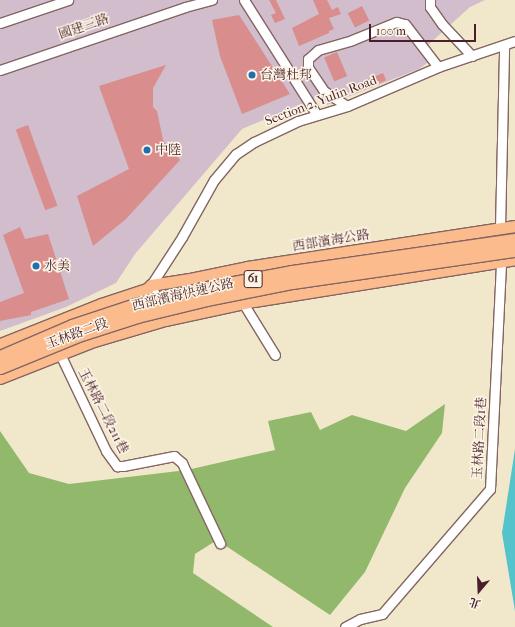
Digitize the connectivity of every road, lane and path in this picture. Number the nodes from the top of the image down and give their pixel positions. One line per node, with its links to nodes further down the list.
1 (68, 0): 8 (street)
2 (173, 0): 7 (street)
3 (212, 0): 6 (street, 國建三路)
4 (244, 0): 14 (street)
5 (430, 0): 10 (street)
6 (184, 3): 7 (street, 國建三路)
7 (176, 10): 12 (street, 國建三路)
8 (0, 23)
9 (510, 43): 10 (street, Section 2, Yulin Road); 16 (street)
10 (472, 56): 11 (street, Section 2, Yulin Road)
11 (438, 67): 13 (street, Section 2, Yulin Road); 13 (street)
12 (0, 70)
13 (347, 106): 14 (street, Section 2, Yulin Road)
14 (317, 115): 21 (street, Section 2, Yulin Road)
15 (515, 226): 16 (main road, 西部濱海公路 / 61)
16 (500, 228): 21 (main road, 西部濱海公路 / 61)
17 (515, 240): 29 (highway, 西部濱海快速公路 / 61, bridge)
18 (515, 250): 30 (highway, 西部濱海快速公路 / 61, bridge)
19 (515, 259): 20 (main road, 61)
20 (501, 261): 22 (main road, 61); 33 (street, 玉林路二段1巷)
21 (151, 285): 23 (street); 26 (main road, 玉林路二段 / 61)
22 (248, 302): 24 (main road, 61); 28 (street)
23 (159, 304): 24 (street); 25 (street)
24 (231, 306): 25 (main road, 61)
25 (165, 320): 27 (main road, 玉林路二段 / 61)
26 (0, 344)
27 (60, 354): 31 (main road, 玉林路二段 / 61); 32 (street, 玉林路二段211巷)
28 (275, 355)
29 (0, 357)
30 (0, 367)
31 (0, 378)
32 (220, 543)
33 (345, 627)

